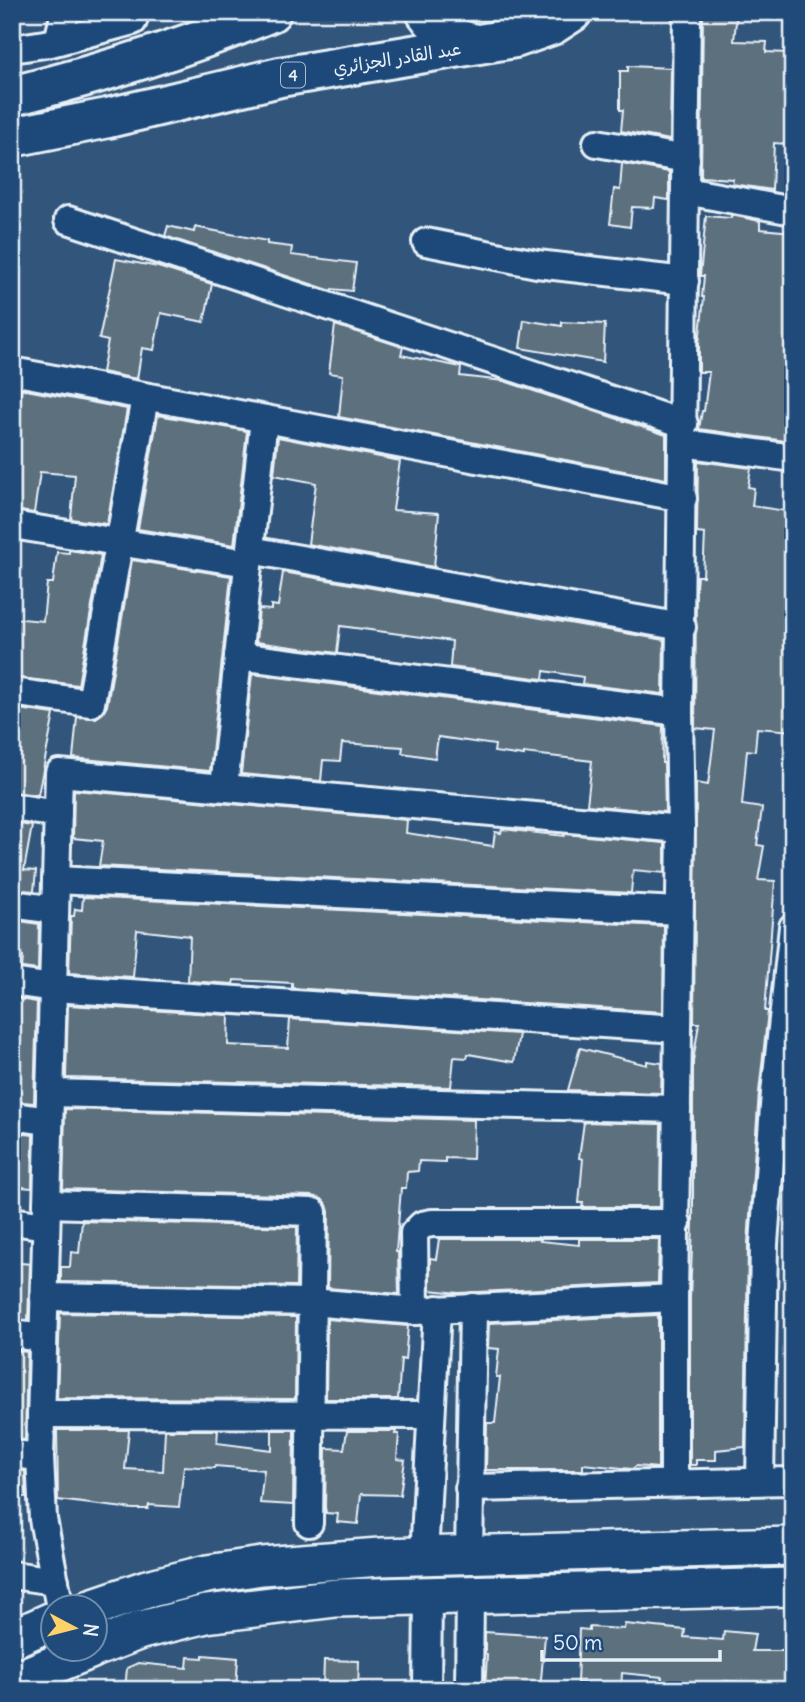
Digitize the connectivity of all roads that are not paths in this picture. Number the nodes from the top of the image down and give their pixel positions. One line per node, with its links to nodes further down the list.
1 (65, 12): 7 (street)
2 (271, 12): 10 (highway)
3 (426, 12): 8 (highway)
4 (572, 12): 8 (highway, عبد القادر الجزائري / 4)
5 (687, 12): 13 (street)
6 (141, 15): 7 (street)
7 (58, 41): 9 (street)
8 (476, 44): 11 (highway, عبد القادر الجزائري / 4)
9 (12, 49)
10 (12, 96)
11 (12, 137)
12 (597, 143): 13 (street)
13 (686, 159): 14 (street)
14 (685, 191): 15 (street); 18 (street)
15 (793, 211)
16 (68, 220): 22 (street)
17 (426, 242): 18 (street)
18 (685, 281): 22 (street)
19 (12, 373): 20 (street)
20 (145, 397): 21 (street); 26 (street)
21 (264, 419): 24 (street); 27 (street)
22 (684, 433): 23 (street); 24 (street)
23 (793, 458)
24 (683, 498): 28 (street)
25 (12, 524): 26 (street)
26 (120, 542): 27 (street); 30 (street)
27 (249, 557): 28 (street); 29 (street)
28 (682, 628): 31 (street)
29 (238, 656): 31 (street); 32 (street)
30 (12, 692)
31 (679, 712): 35 (street)
32 (224, 787): 34 (street); 35 (street)
33 (12, 807): 34 (street)
34 (58, 814): 36 (street)
35 (681, 829): 39 (street)
36 (56, 880): 38 (street); 39 (street)
37 (12, 904): 38 (street)
38 (55, 911): 42 (street)
39 (679, 911): 43 (street)
40 (793, 927): 64 (street)
41 (12, 982): 42 (street)
42 (53, 988): 43 (street); 44 (street)
43 (678, 1029): 45 (street)
44 (50, 1093): 45 (street); 47 (street)
45 (677, 1109): 50 (street)
46 (12, 1116): 47 (street)
47 (49, 1121): 48 (street)
48 (46, 1215): 49 (street); 51 (street); 53 (street)
49 (12, 1222)
50 (677, 1223): 52 (street); 55 (street)
51 (44, 1297): 53 (street); 57 (street)
52 (674, 1298): 54 (street); 65 (street)
53 (311, 1302): 55 (street); 59 (street)
54 (474, 1307): 55 (street); 66 (street)
55 (426, 1310): 60 (street)
56 (12, 1334): 57 (street)
57 (43, 1338): 58 (street)
58 (41, 1414): 59 (street); 62 (street)
59 (311, 1415): 60 (street); 67 (street)
60 (431, 1415): 70 (street)
61 (12, 1454): 62 (street)
62 (40, 1457): 72 (street)
63 (793, 1480): 64 (street)
64 (760, 1481): 65 (street)
65 (674, 1483): 66 (street)
66 (469, 1488): 69 (street)
67 (309, 1523)
68 (793, 1546): 69 (street)
69 (469, 1556): 70 (street); 75 (street)
70 (424, 1557): 77 (street)
71 (12, 1575): 72 (street)
72 (55, 1581): 74 (street)
73 (793, 1587): 75 (street)
74 (57, 1594)
75 (470, 1594): 76 (street); 84 (street)
76 (429, 1596): 80 (street); 83 (street)
77 (108, 1602)
78 (38, 1627): 79 (street)
79 (12, 1639)
80 (108, 1643)
81 (62, 1664): 82 (street)
82 (29, 1681)
83 (427, 1690)
84 (469, 1690)

